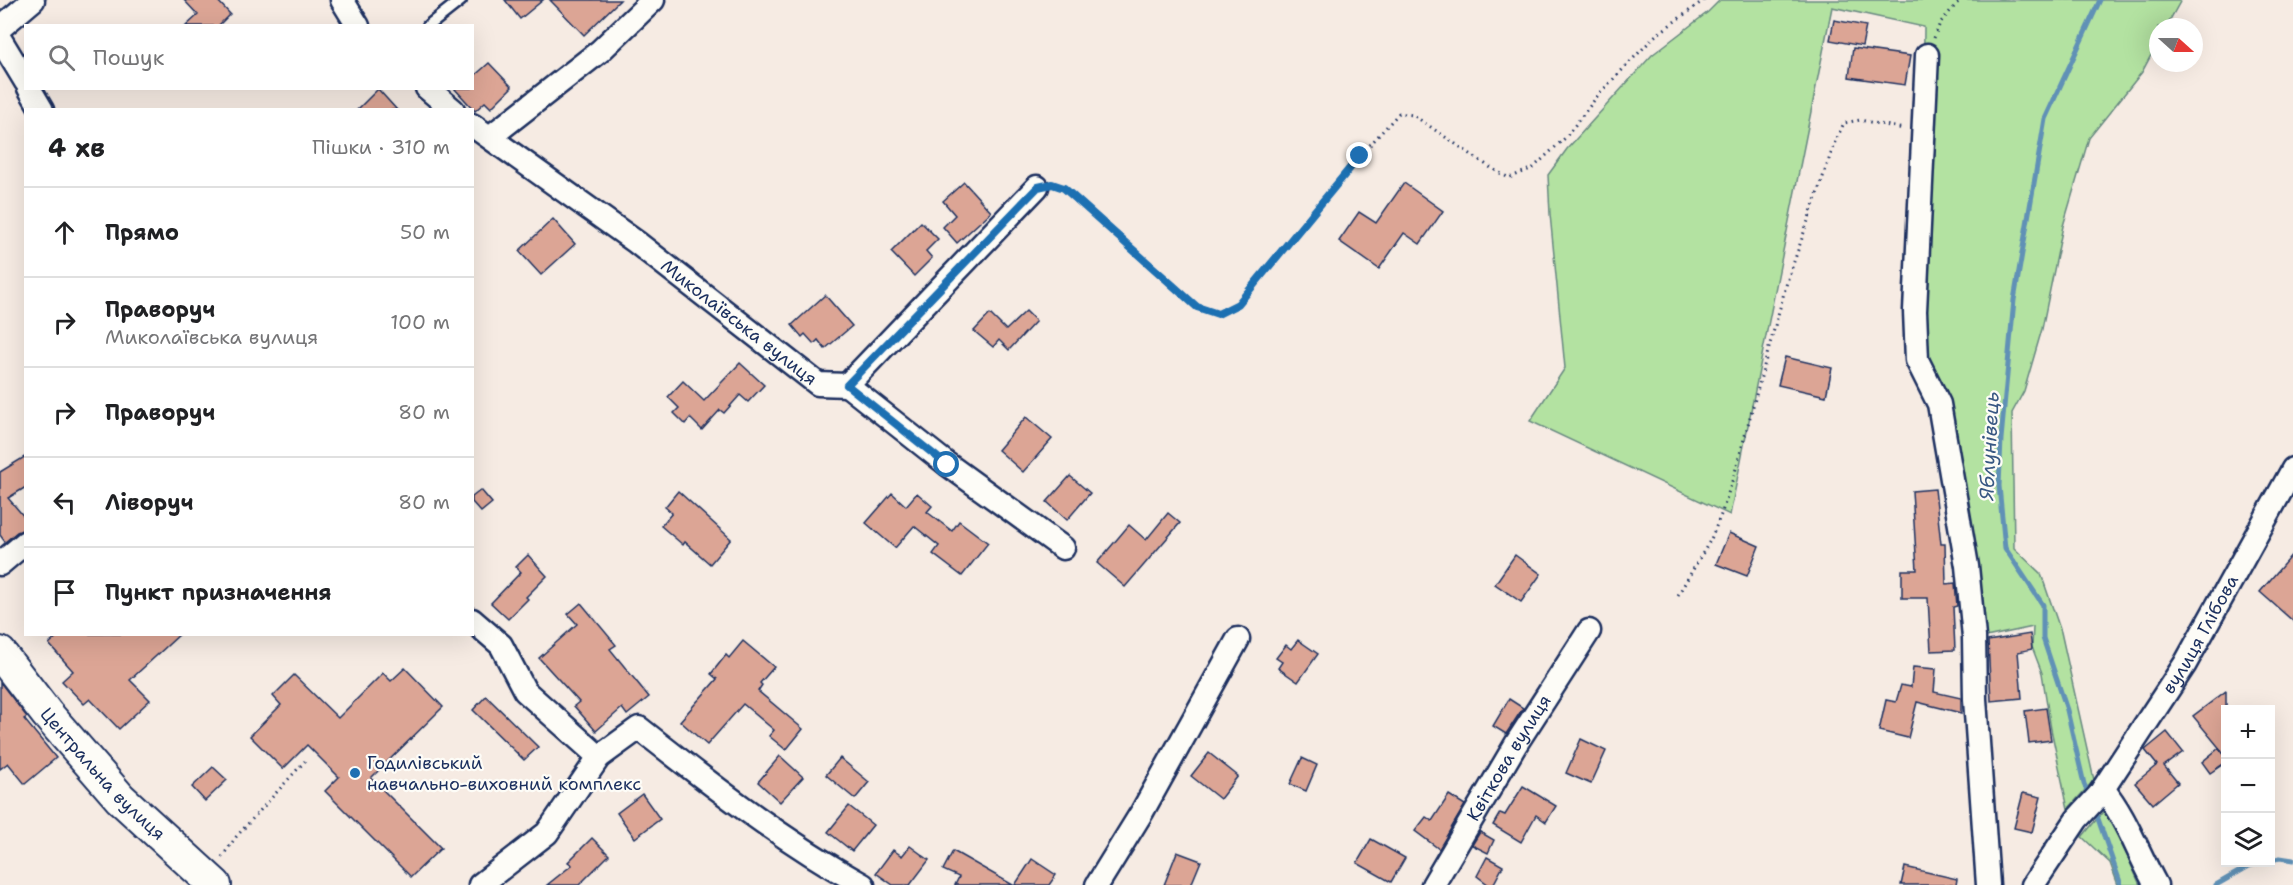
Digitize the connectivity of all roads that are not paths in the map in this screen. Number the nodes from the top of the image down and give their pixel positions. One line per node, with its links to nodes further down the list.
1 (33, 0): 7 (street)
2 (342, 0): 5 (street)
3 (461, 0): 6 (lane)
4 (653, 0): 15 (street)
5 (357, 24)
6 (431, 24)
7 (0, 28)
8 (0, 39): 10 (street)
9 (1927, 56): 33 (street)
10 (24, 79)
11 (30, 90): 13 (street)
12 (429, 90): 14 (street)
13 (41, 108)
14 (451, 108)
15 (481, 131): 17 (street, Миколаївська вулиця)
16 (1038, 187): 17 (street)
17 (847, 385): 20 (street)
18 (2293, 469): 27 (street, вулиця Глібова)
19 (24, 544): 21 (street)
20 (1063, 548)
21 (0, 564)
22 (474, 622): 26 (street)
23 (1589, 631): 32 (street, Квіткова вулиця)
24 (1238, 639): 31 (street)
25 (0, 653): 28 (main road, Центральна вулиця)
26 (599, 757): 29 (street); 30 (street)
27 (2101, 792): 34 (street, вулиця Глібова); 35 (street)
28 (211, 881)
29 (480, 885)
30 (863, 885)
31 (1097, 885)
32 (1433, 885)
33 (1988, 885)
34 (2033, 885)
35 (2156, 885)

